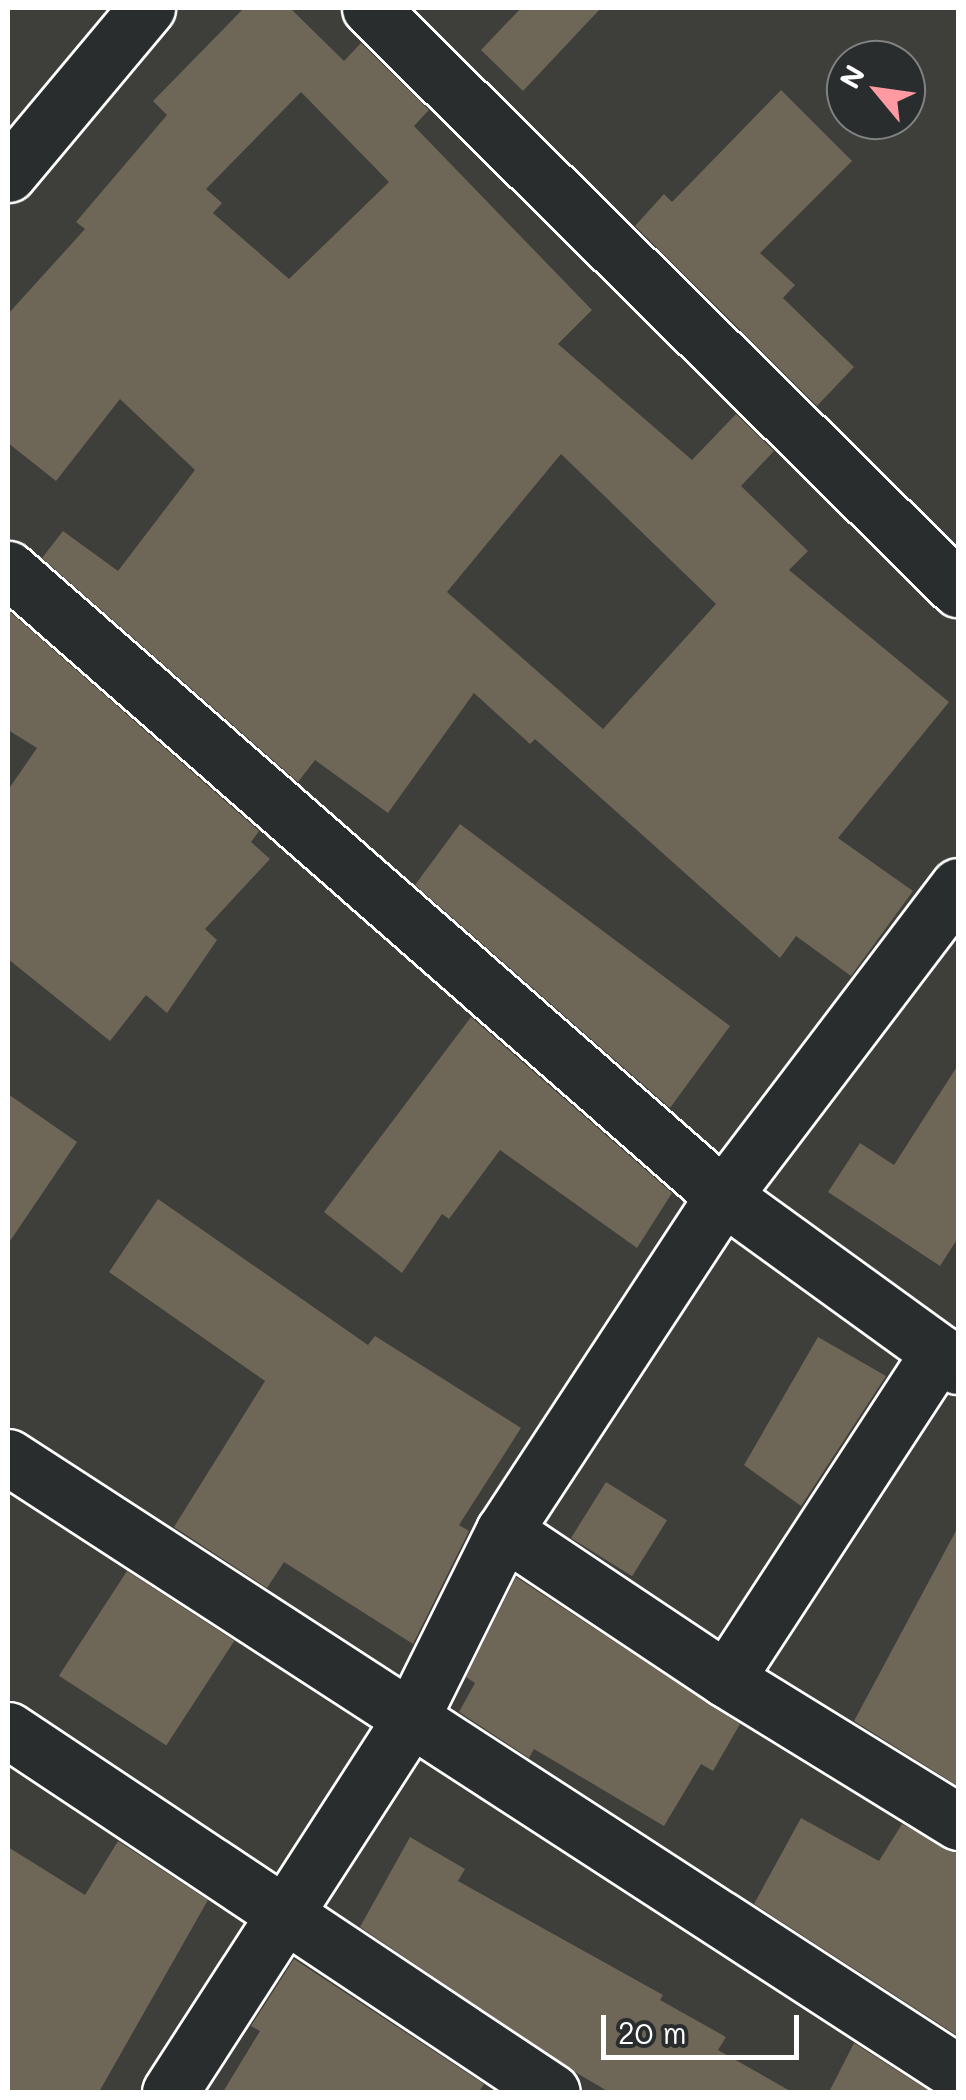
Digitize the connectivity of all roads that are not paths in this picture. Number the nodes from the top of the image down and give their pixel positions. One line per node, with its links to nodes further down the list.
1 (147, 8): 3 (street)
2 (370, 8): 5 (street)
3 (8, 174)
4 (8, 569): 7 (street)
5 (958, 588)
6 (958, 886): 7 (street)
7 (723, 1196): 8 (street); 10 (street)
8 (949, 1359): 11 (street)
9 (8, 1456): 12 (street)
10 (504, 1531): 11 (street); 12 (street)
11 (726, 1679): 14 (street)
12 (410, 1720): 15 (street); 16 (street)
13 (8, 1730): 15 (street)
14 (958, 1822)
15 (285, 1915): 17 (street); 18 (street)
16 (958, 2072)
17 (170, 2092)
18 (552, 2092)

